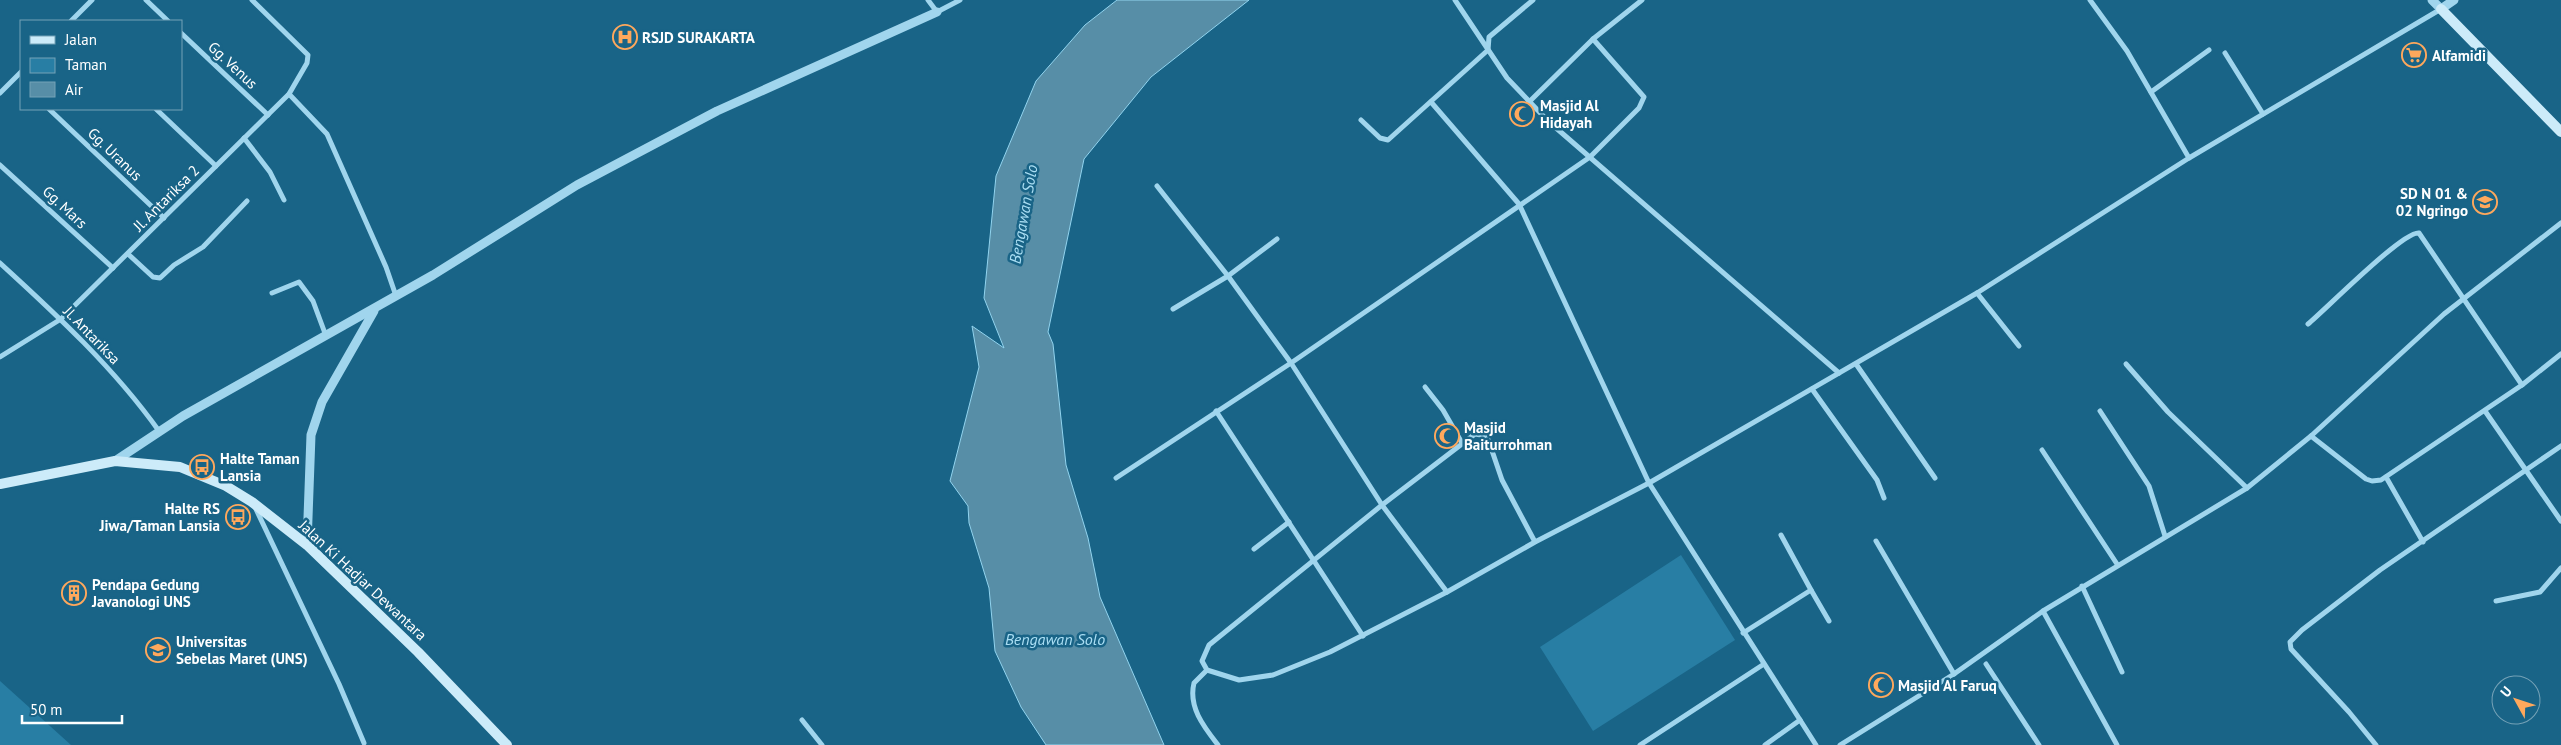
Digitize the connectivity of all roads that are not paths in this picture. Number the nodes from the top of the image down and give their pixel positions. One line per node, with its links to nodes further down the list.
1 (92, 0): 14 (street)
2 (146, 0): 15 (street)
3 (252, 0): 26 (street, Jl. Antariksa 2)
4 (928, 0): 13 (street)
5 (960, 0): 13 (street)
6 (1455, 0): 18 (street)
7 (1533, 0): 18 (street)
8 (1642, 0): 17 (street)
9 (2090, 0): 24 (street)
10 (2432, 0): 12 (street)
11 (2454, 0): 12 (street)
12 (2441, 9): 31 (street); 34 (main road)
13 (937, 12): 53 (street)
14 (72, 20)
15 (167, 20)
16 (182, 34): 32 (street, Gg. Venus)
17 (1593, 39): 28 (street); 36 (street)
18 (1488, 50): 27 (street); 28 (street)
19 (2209, 50): 24 (street)
20 (2225, 53): 31 (street)
21 (20, 73): 22 (street)
22 (16, 77): 23 (street); 25 (street)
23 (20, 81)
24 (2151, 92): 37 (street)
25 (0, 93)
26 (289, 94): 32 (street, Jl. Antariksa 2); 53 (street)
27 (1431, 102): 33 (street); 43 (street)
28 (1529, 102): 36 (street)
29 (50, 110): 44 (street, Gg. Uranus)
30 (157, 110): 39 (street)
31 (2263, 114): 37 (street)
32 (268, 115): 35 (street, Jl. Antariksa 2)
33 (1361, 120)
34 (2561, 132)
35 (244, 138): 39 (street, Jl. Antariksa 2); 41 (street)
36 (1590, 157): 43 (street); 66 (street)
37 (2189, 158): 52 (street)
38 (0, 164): 49 (street, Gg. Mars)
39 (216, 166): 44 (street, Jl. Antariksa 2)
40 (1157, 186): 50 (street)
41 (284, 200)
42 (247, 201): 47 (street)
43 (1520, 204): 63 (street); 83 (street)
44 (164, 218): 47 (street, Jl. Antariksa 2)
45 (2561, 223): 54 (street)
46 (1277, 238): 50 (street)
47 (128, 254): 49 (street, Jl. Antariksa 2)
48 (0, 263): 57 (street, Jl. Antariksa)
49 (113, 268): 57 (street, Jl. Antariksa 2)
50 (1228, 276): 56 (street); 63 (street)
51 (272, 293): 59 (street)
52 (1978, 293): 60 (street); 64 (street)
53 (397, 297): 55 (street)
54 (2464, 298): 58 (street); 67 (street); 74 (street)
55 (375, 309): 59 (street); 96 (street)
56 (1173, 309)
57 (61, 319): 62 (street, Jl. Antariksa 2); 73 (street, Jl. Antariksa)
58 (2308, 324)
59 (326, 336): 73 (street)
60 (2019, 346)
61 (2561, 354): 67 (street)
62 (0, 357)
63 (1290, 363): 70 (street); 88 (street)
64 (1856, 364): 66 (street); 82 (street)
65 (2126, 364): 85 (street)
66 (1839, 373): 69 (street)
67 (2522, 385): 72 (street)
68 (1425, 387): 75 (street)
69 (1812, 389): 83 (street); 86 (street)
70 (1216, 410): 81 (street); 90 (street)
71 (2100, 411): 92 (street)
72 (2485, 411): 79 (street); 80 (street)
73 (159, 431): 78 (street)
74 (2310, 436): 80 (street); 85 (street)
75 (1462, 443): 88 (street); 94 (street)
76 (2561, 446): 79 (street)
77 (2042, 450): 99 (street)
78 (115, 461): 84 (main road, Jalan Ki Hadjar Dewantara); 87 (main road, Jalan Ki Hadjar Dewantara)
79 (2527, 471): 89 (street); 95 (street)
80 (2386, 477): 95 (street)
81 (1116, 478)
82 (1935, 478)
83 (1650, 483): 94 (street); 107 (street)
84 (0, 484)
85 (2247, 488): 92 (street)
86 (1884, 498)
87 (252, 502): 96 (main road, Jalan Ki Hadjar Dewantara); 116 (street)
88 (1382, 504): 98 (street); 103 (street)
89 (2561, 521)
90 (1289, 522): 97 (street); 98 (street)
91 (1781, 535): 102 (street)
92 (2165, 536): 99 (street)
93 (1876, 541): 113 (street)
94 (1535, 542): 103 (street)
95 (2423, 542): 126 (street)
96 (307, 545): 117 (main road, Jalan Ki Hadjar Dewantara)
97 (1254, 549)
98 (1314, 560): 108 (street); 111 (street)
99 (2117, 564): 101 (street)
100 (2561, 568): 104 (street)
101 (2082, 586): 105 (street); 112 (street)
102 (1811, 590): 106 (street); 107 (street)
103 (1447, 592): 108 (street)
104 (2496, 601)
105 (2043, 610): 113 (street); 125 (street)
106 (1829, 621)
107 (1743, 633): 109 (street)
108 (1363, 636): 111 (street)
109 (1764, 664): 115 (street); 120 (street)
110 (1986, 664): 124 (street)
111 (1207, 670): 119 (street)
112 (2122, 672)
113 (1954, 674): 123 (street)
114 (802, 720): 118 (street)
115 (1800, 720): 121 (street); 122 (street)
116 (364, 743)
117 (507, 745)
118 (822, 745)
119 (1218, 745)
120 (1640, 745)
121 (1765, 745)
122 (1816, 745)
123 (1840, 745)
124 (2039, 745)
125 (2117, 745)
126 (2376, 745)

